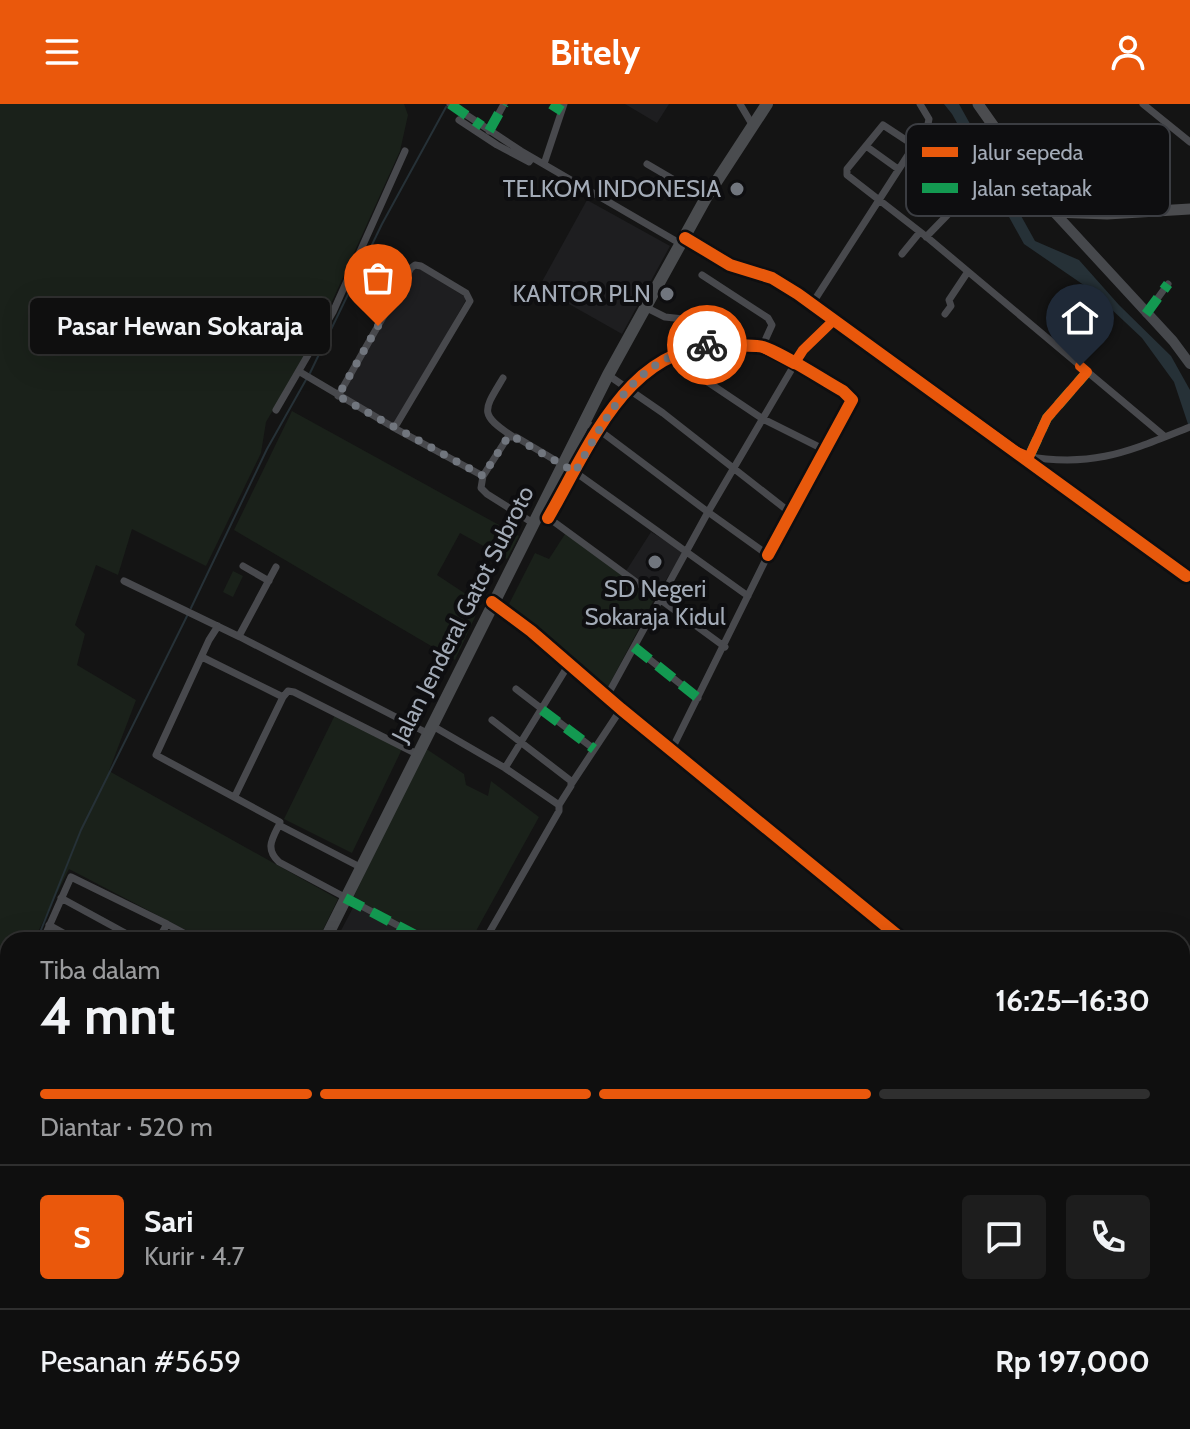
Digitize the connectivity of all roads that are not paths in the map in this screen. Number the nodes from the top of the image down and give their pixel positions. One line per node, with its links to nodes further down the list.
1 (450, 104): 16 (street)
2 (504, 104): 16 (street)
3 (551, 104): 9 (street)
4 (740, 104): 14 (street)
5 (767, 104): 14 (highway, Jalan Jenderal Gatot Subroto)
6 (920, 104): 11 (street)
7 (978, 104): 12 (main road)
8 (1143, 104): 13 (street)
9 (563, 108): 23 (street)
10 (459, 120): 21 (street)
11 (929, 124)
12 (992, 124)
13 (1168, 124)
14 (753, 126): 26 (highway, Jalan Jenderal Gatot Subroto)
15 (1170, 126): 18 (street)
16 (489, 131): 21 (street)
17 (906, 140): 19 (street)
18 (1190, 142)
19 (866, 146): 25 (street); 27 (street)
20 (405, 151): 51 (street)
21 (532, 158): 23 (street)
22 (906, 158): 25 (street)
23 (544, 164): 33 (street)
24 (647, 164): 26 (street)
25 (898, 169): 27 (street)
26 (707, 196): 33 (highway, Jalan Jenderal Gatot Subroto)
27 (879, 199): 32 (street); 40 (street)
28 (1190, 209): 29 (main road)
29 (1170, 210)
30 (944, 216): 32 (street)
31 (1058, 216): 43 (street)
32 (923, 234): 34 (street); 35 (street)
33 (683, 241): 40 (street); 41 (highway, Jalan Jenderal Gatot Subroto)
34 (902, 254)
35 (967, 273): 42 (street); 50 (street)
36 (702, 275): 46 (street)
37 (1168, 284): 43 (street)
38 (363, 288): 39 (street)
39 (391, 303): 55 (street); 59 (street)
40 (812, 304): 44 (street)
41 (645, 307): 45 (street); 52 (highway, Jalan Jenderal Gatot Subroto)
42 (945, 314)
43 (1146, 314): 49 (street)
44 (834, 320): 48 (street); 65 (street)
45 (711, 322)
46 (762, 347): 47 (street); 48 (street)
47 (669, 356): 54 (street); 57 (street)
48 (794, 364): 57 (street); 64 (street)
49 (1190, 364)
50 (1087, 372): 63 (street); 65 (street)
51 (302, 374): 55 (street); 56 (street)
52 (608, 375): 54 (street); 58 (highway, Jalan Jenderal Gatot Subroto)
53 (503, 378): 62 (street)
54 (628, 387): 61 (street); 67 (street)
55 (338, 396): 59 (street)
56 (276, 410)
57 (763, 419): 64 (street); 67 (street)
58 (584, 422): 61 (street); 66 (highway, Jalan Jenderal Gatot Subroto)
59 (395, 427): 69 (street)
60 (1187, 428): 63 (street)
61 (599, 430): 68 (street); 70 (street)
62 (512, 436): 66 (street); 69 (street)
63 (1164, 436): 65 (street)
64 (827, 451): 71 (street)
65 (1025, 456): 77 (street)
66 (562, 465): 68 (street); 72 (highway, Jalan Jenderal Gatot Subroto)
67 (733, 470): 70 (street); 71 (street)
68 (575, 472): 72 (street); 73 (street)
69 (483, 476): 72 (street)
70 (708, 512): 73 (street); 74 (street)
71 (792, 514): 74 (street)
72 (540, 517): 81 (street); 82 (highway, Jalan Jenderal Gatot Subroto)
73 (685, 553): 80 (street); 81 (street)
74 (768, 555): 80 (street)
75 (243, 566): 79 (street)
76 (276, 567): 79 (street)
77 (1186, 576)
78 (124, 581): 83 (street)
79 (269, 581): 84 (street)
80 (748, 596): 86 (street)
81 (660, 599): 85 (street); 86 (street)
82 (492, 602): 88 (street); 96 (highway, Jalan Jenderal Gatot Subroto)
83 (218, 626): 84 (street); 87 (street)
84 (239, 636): 96 (street)
85 (634, 647): 90 (street); 92 (street)
86 (725, 647): 92 (street)
87 (202, 657): 91 (street); 103 (street)
88 (569, 664): 90 (street); 94 (street)
89 (516, 689): 94 (street)
90 (607, 696): 93 (street)
91 (283, 697): 100 (street); 103 (street)
92 (698, 698): 99 (street)
93 (621, 709): 98 (street); 99 (street)
94 (542, 710): 97 (street); 98 (street)
95 (492, 720): 97 (street)
96 (429, 729): 100 (highway, Jalan Jenderal Gatot Subroto); 101 (street)
97 (521, 742): 101 (street); 102 (street)
98 (594, 749): 102 (street)
99 (671, 751): 119 (street)
100 (417, 754): 106 (highway, Jalan Jenderal Gatot Subroto)
101 (505, 768): 104 (street)
102 (572, 783): 104 (street)
103 (235, 796): 105 (street)
104 (559, 805): 118 (street)
105 (279, 825): 106 (street); 108 (street)
106 (360, 867): 108 (highway, Jalan Jenderal Gatot Subroto)
107 (61, 898): 109 (street); 110 (street); 113 (street)
108 (345, 898): 116 (highway, Jalan Jenderal Gatot Subroto); 117 (street)
109 (167, 924): 114 (street); 115 (street)
110 (49, 925): 111 (street); 112 (street)
111 (46, 932)
112 (62, 932)
113 (123, 932)
114 (162, 932)
115 (182, 932)
116 (329, 932)
117 (410, 932)
118 (490, 932)
119 (893, 932)

